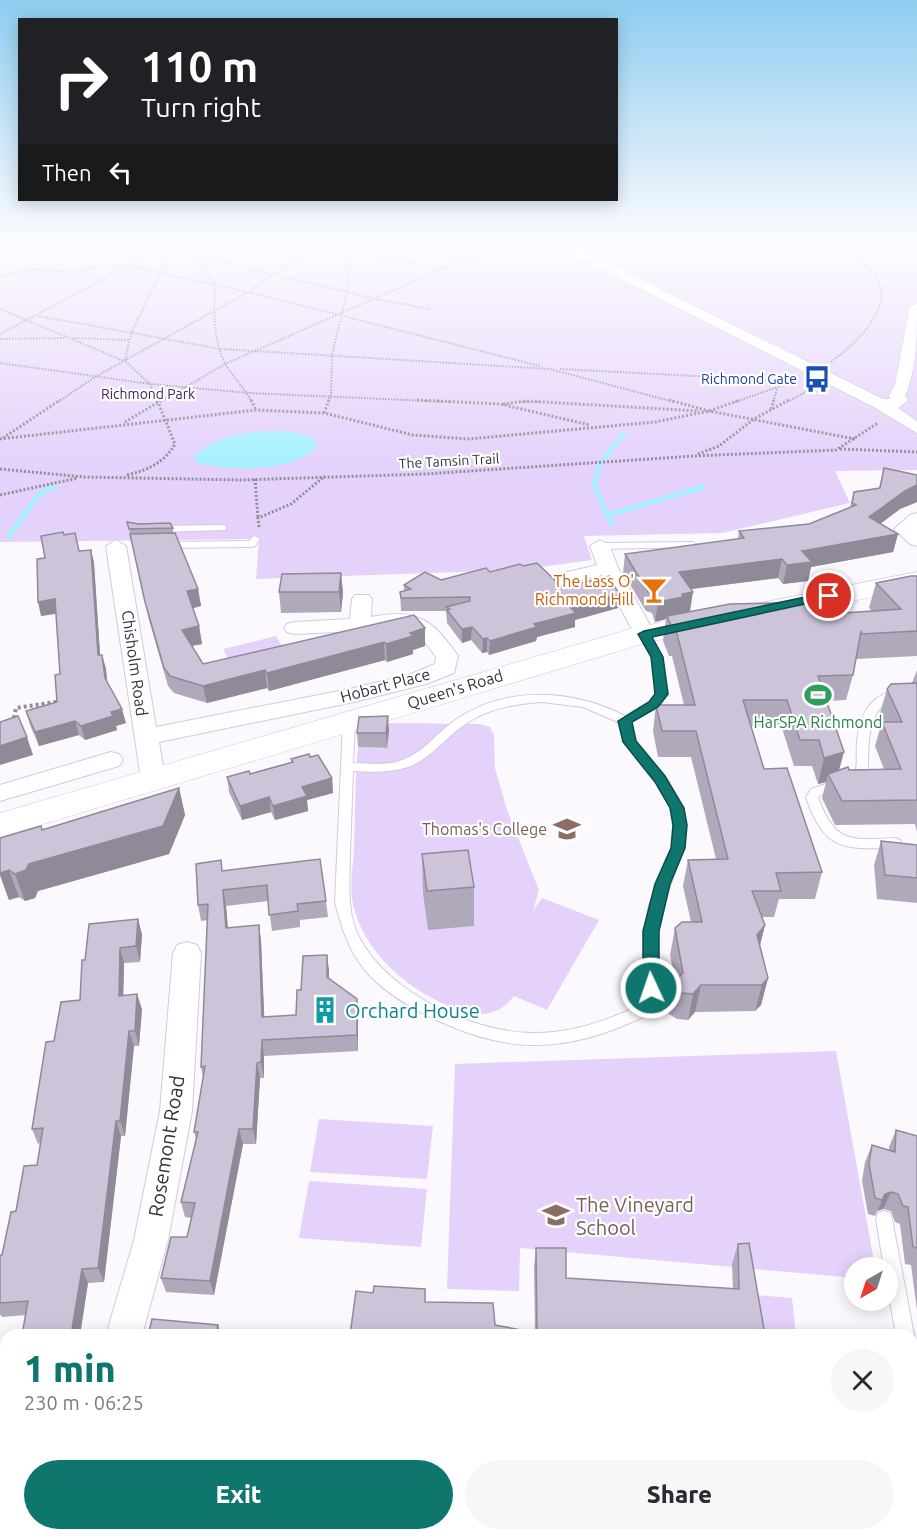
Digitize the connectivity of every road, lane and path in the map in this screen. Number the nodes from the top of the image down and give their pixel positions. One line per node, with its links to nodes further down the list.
1 (20, 318): 13 (path)
2 (34, 318): 13 (path)
3 (48, 318): 14 (path)
4 (139, 318): 14 (path)
5 (202, 318): 19 (path)
6 (214, 318): 20 (path)
7 (336, 318): 21 (path)
8 (340, 318): 22 (path)
9 (347, 318): 26 (path)
10 (702, 318): 28 (street)
11 (871, 318): 28 (path)
12 (915, 318): 35 (street)
13 (27, 321): 15 (path); 16 (path)
14 (131, 333): 18 (path); 19 (path)
15 (0, 334)
16 (69, 338): 17 (path); 18 (path); 23 (path)
17 (0, 339)
18 (130, 340): 23 (path)
19 (162, 340): 20 (path); 23 (path)
20 (221, 349): 21 (path); 25 (path)
21 (257, 352): 22 (path); 25 (path)
22 (332, 356): 26 (path); 34 (path)
23 (125, 361): 27 (path); 30 (path)
24 (0, 363): 27 (path)
25 (225, 364): 31 (path); 33 (path)
26 (550, 369): 29 (path); 40 (path)
27 (95, 376): 30 (path); 50 (path)
28 (819, 378): 29 (path); 35 (street); 39 (path)
29 (796, 381): 32 (path)
30 (150, 384): 31 (path); 36 (path)
31 (183, 387): 33 (path); 36 (path)
32 (777, 389): 39 (path); 40 (path)
33 (249, 393): 34 (path); 38 (path)
34 (331, 395): 37 (path); 41 (path)
35 (883, 397): 42 (street); 48 (street)
36 (158, 402): 43 (path); 46 (path)
37 (500, 404): 40 (path); 47 (path)
38 (256, 410): 41 (path); 43 (path)
39 (770, 410): 44 (path)
40 (709, 411): 44 (path); 47 (path)
41 (324, 413): 47 (path)
42 (917, 414)
43 (165, 419): 46 (path); 57 (path)
44 (754, 419): 49 (path); 53 (path)
45 (878, 422): 49 (path, The Tamsin Trail)
46 (122, 424): 50 (path)
47 (597, 427)
48 (917, 429)
49 (855, 439): 51 (path, The Tamsin Trail)
50 (1, 440)
51 (836, 450): 52 (path); 53 (path, The Tamsin Trail)
52 (917, 452)
53 (694, 456): 55 (path, The Tamsin Trail)
54 (0, 469): 56 (path, The Tamsin Trail)
55 (325, 476): 58 (path, The Tamsin Trail); 60 (path)
56 (84, 477): 57 (path, The Tamsin Trail); 59 (path)
57 (120, 477): 58 (path, The Tamsin Trail)
58 (255, 479): 60 (path)
59 (0, 495)
60 (258, 519): 63 (path)
61 (917, 519): 64 (street)
62 (141, 530): 65 (lane)
63 (255, 539): 65 (lane)
64 (917, 540)
65 (219, 544): 66 (lane)
66 (151, 545)
67 (693, 545): 69 (lane)
68 (122, 546): 82 (street, Chisholm Road)
69 (600, 546): 70 (street)
70 (608, 568): 71 (street); 76 (street)
71 (558, 580)
72 (917, 580): 76 (main road, Queen's Road)
73 (362, 599): 74 (street)
74 (360, 625): 75 (street, Hobart Place); 82 (street, Hobart Place)
75 (294, 628)
76 (644, 634): 80 (lane); 81 (main road, Queen's Road)
77 (917, 686): 88 (lane)
78 (73, 699): 79 (path)
79 (8, 720)
80 (625, 721): 84 (lane); 84 (lane)
81 (349, 722): 84 (lane); 85 (main road, Queen's Road)
82 (145, 737): 85 (street, Chisholm Road)
83 (111, 760): 86 (street)
84 (349, 767)
85 (153, 779): 87 (main road, Queen's Road)
86 (0, 793)
87 (0, 825)
88 (895, 843)
89 (187, 952): 91 (street, Rosemont Road)
90 (884, 1219): 92 (lane)
91 (126, 1329)
92 (904, 1329)

